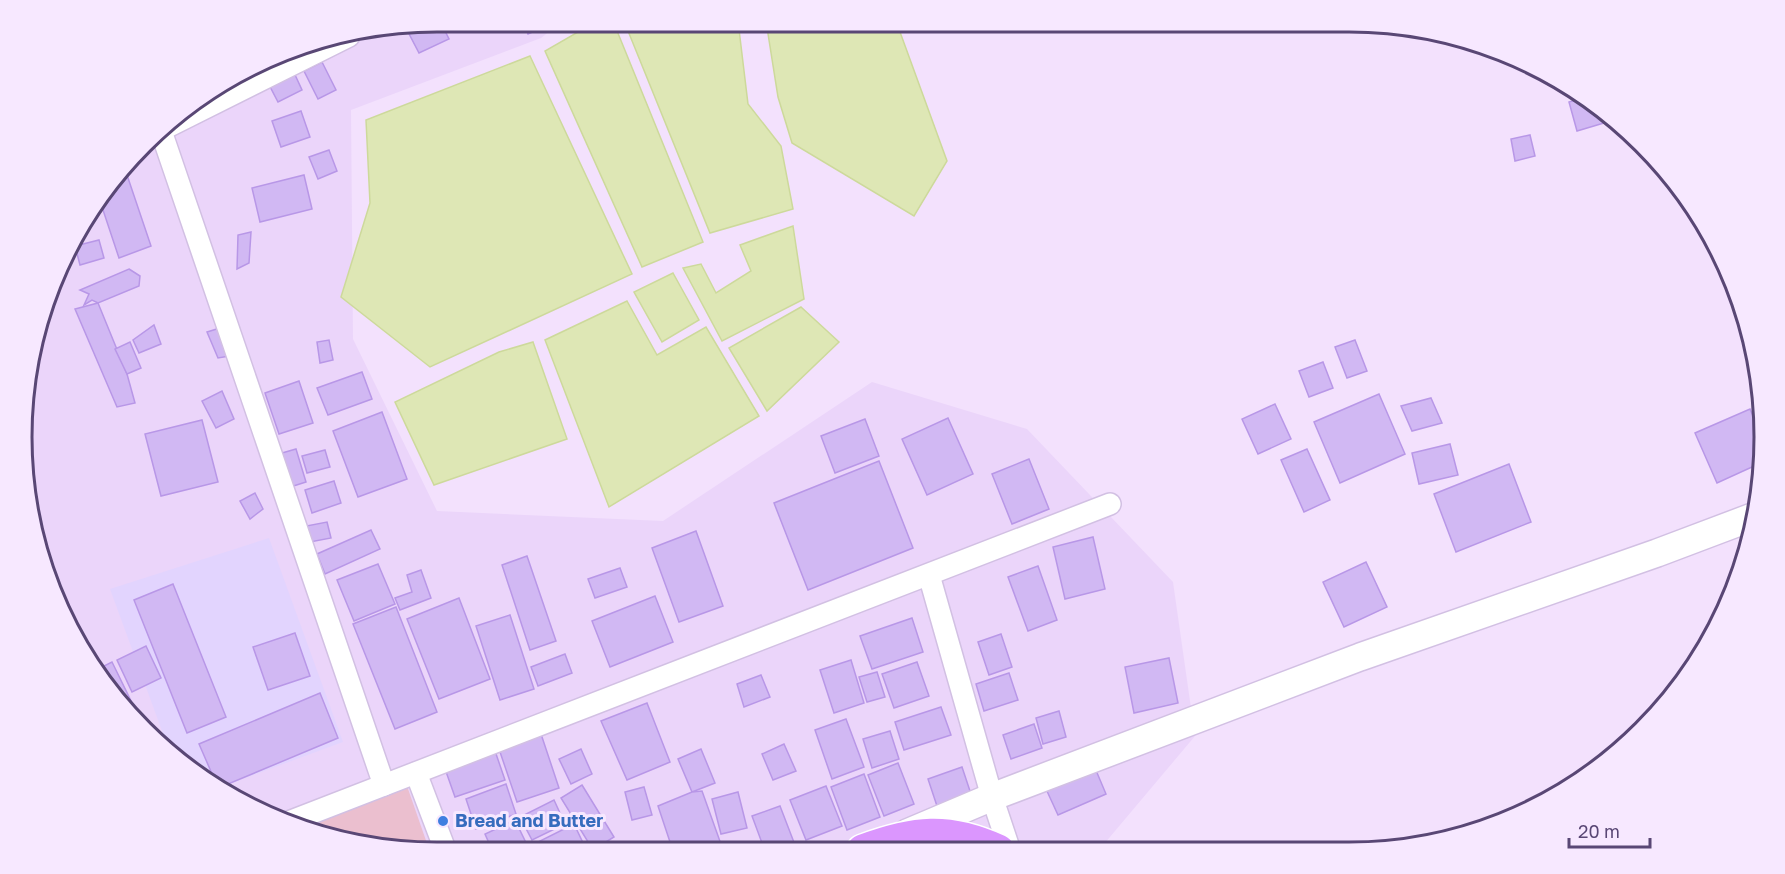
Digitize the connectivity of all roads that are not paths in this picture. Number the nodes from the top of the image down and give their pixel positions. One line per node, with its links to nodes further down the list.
1 (330, 46): 2 (street)
2 (187, 117)
3 (164, 137): 8 (street)
4 (1110, 504): 6 (street)
5 (1745, 520): 9 (street)
6 (929, 575): 7 (street); 9 (street)
7 (416, 773): 8 (street); 11 (street)
8 (384, 785): 10 (street)
9 (992, 797): 12 (street); 15 (street)
10 (299, 818)
11 (442, 842)
12 (885, 842)
13 (894, 842): 14 (main road)
14 (979, 842)
15 (1007, 842)

